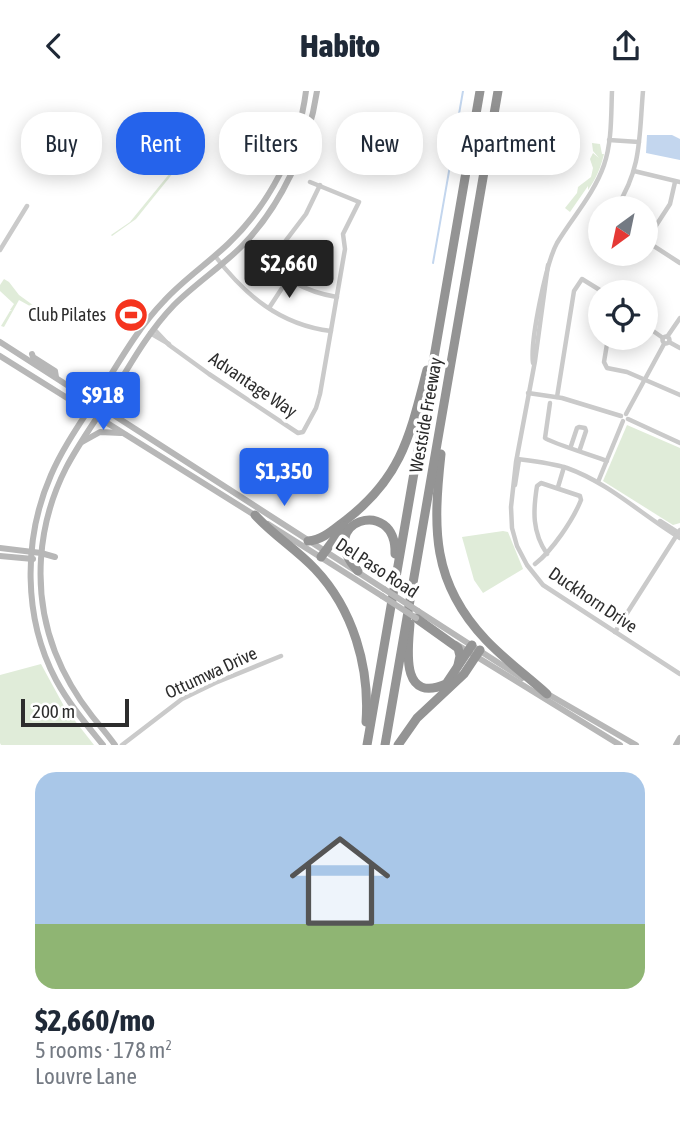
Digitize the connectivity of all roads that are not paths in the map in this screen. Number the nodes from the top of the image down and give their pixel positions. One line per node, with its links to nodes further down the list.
1 (317, 91): 6 (main road)
2 (481, 91): 37 (highway, Westside Freeway)
3 (498, 91): 44 (highway, Westside Freeway)
4 (612, 91): 7 (street)
5 (643, 91): 8 (street)
6 (312, 112)
7 (609, 140): 8 (street); 45 (street)
8 (639, 142): 9 (street)
9 (634, 171): 13 (street); 15 (street)
10 (279, 175): 21 (main road)
11 (288, 175): 24 (main road)
12 (310, 182): 14 (street)
13 (677, 182): 17 (street)
14 (320, 185): 23 (street); 28 (street)
15 (622, 196)
16 (27, 206): 20 (street)
17 (658, 222)
18 (250, 249): 23 (street)
19 (658, 249): 22 (street)
20 (0, 250)
21 (215, 256): 24 (street); 27 (main road)
22 (680, 263)
23 (268, 264): 25 (street)
24 (221, 265): 29 (street); 30 (main road)
25 (288, 278): 28 (street); 29 (street)
26 (588, 283): 47 (street)
27 (168, 296): 30 (main road); 48 (main road)
28 (337, 297): 33 (street)
29 (269, 308): 33 (street)
30 (164, 316): 32 (main road)
31 (680, 318): 35 (street)
32 (152, 331): 33 (street, Advantage Way); 50 (main road)
33 (331, 331)
34 (658, 334): 35 (street)
35 (666, 340): 38 (street); 43 (street)
36 (0, 342): 42 (main road, Del Paso Road)
37 (436, 346): 66 (highway); 80 (highway, Westside Freeway)
38 (680, 348)
39 (607, 350): 43 (street)
40 (32, 354): 42 (main road)
41 (0, 356): 51 (main road, Del Paso Road)
42 (56, 377): 48 (main road, Del Paso Road)
43 (643, 380): 46 (street); 53 (street)
44 (447, 388): 79 (highway, Westside Freeway); 88 (highway)
45 (528, 393): 47 (street); 59 (street)
46 (680, 395)
47 (557, 397): 53 (street)
48 (94, 402): 50 (main road, Del Paso Road); 51 (main road)
49 (550, 403): 57 (street)
50 (103, 408): 52 (main road); 69 (main road, Del Paso Road)
51 (88, 411): 52 (main road, Del Paso Road); 62 (main road)
52 (97, 417): 54 (main road, Del Paso Road); 55 (main road)
53 (625, 418): 56 (street); 60 (street)
54 (123, 433): 55 (main road); 67 (main road, Del Paso Road)
55 (81, 442): 65 (main road)
56 (680, 443)
57 (571, 446): 58 (street); 58 (street)
58 (580, 449): 60 (street)
59 (518, 459): 61 (street); 83 (street, Duckhorn Drive)
60 (607, 461): 63 (street)
61 (564, 467): 63 (street); 64 (street)
62 (52, 472): 65 (main road); 73 (main road)
63 (598, 482): 68 (street)
64 (558, 487): 72 (street); 72 (street)
65 (57, 488): 75 (main road)
66 (359, 509): 69 (highway); 71 (highway)
67 (255, 515): 71 (main road, Del Paso Road); 93 (highway)
68 (679, 534): 83 (street)
69 (308, 541): 71 (main road, Del Paso Road)
70 (0, 548): 73 (main road)
71 (323, 554): 78 (main road, Del Paso Road); 81 (main road, Del Paso Road)
72 (547, 554): 77 (street)
73 (31, 556): 74 (main road); 75 (main road); 90 (main road)
74 (0, 557)
75 (41, 557): 76 (main road); 91 (main road)
76 (52, 557)
77 (535, 564)
78 (358, 571): 80 (highway); 81 (main road, Del Paso Road)
79 (414, 580): 86 (highway); 94 (highway, Westside Freeway)
80 (394, 586): 93 (highway, Westside Freeway)
81 (383, 592): 82 (main road, Del Paso Road, bridge)
82 (417, 614): 84 (main road, Del Paso Road); 86 (highway)
83 (615, 632): 87 (street, Duckhorn Drive)
84 (474, 651): 86 (highway); 88 (main road, Del Paso Road); 95 (highway); 96 (main road, Del Paso Road)
85 (281, 656): 92 (street, Ottumwa Drive)
86 (456, 670)
87 (680, 674)
88 (547, 694): 97 (main road, Del Paso Road)
89 (680, 738): 98 (main road)
90 (103, 745)
91 (115, 745)
92 (122, 745)
93 (365, 745)
94 (385, 745)
95 (398, 745)
96 (620, 745)
97 (636, 745)
98 (678, 745)

